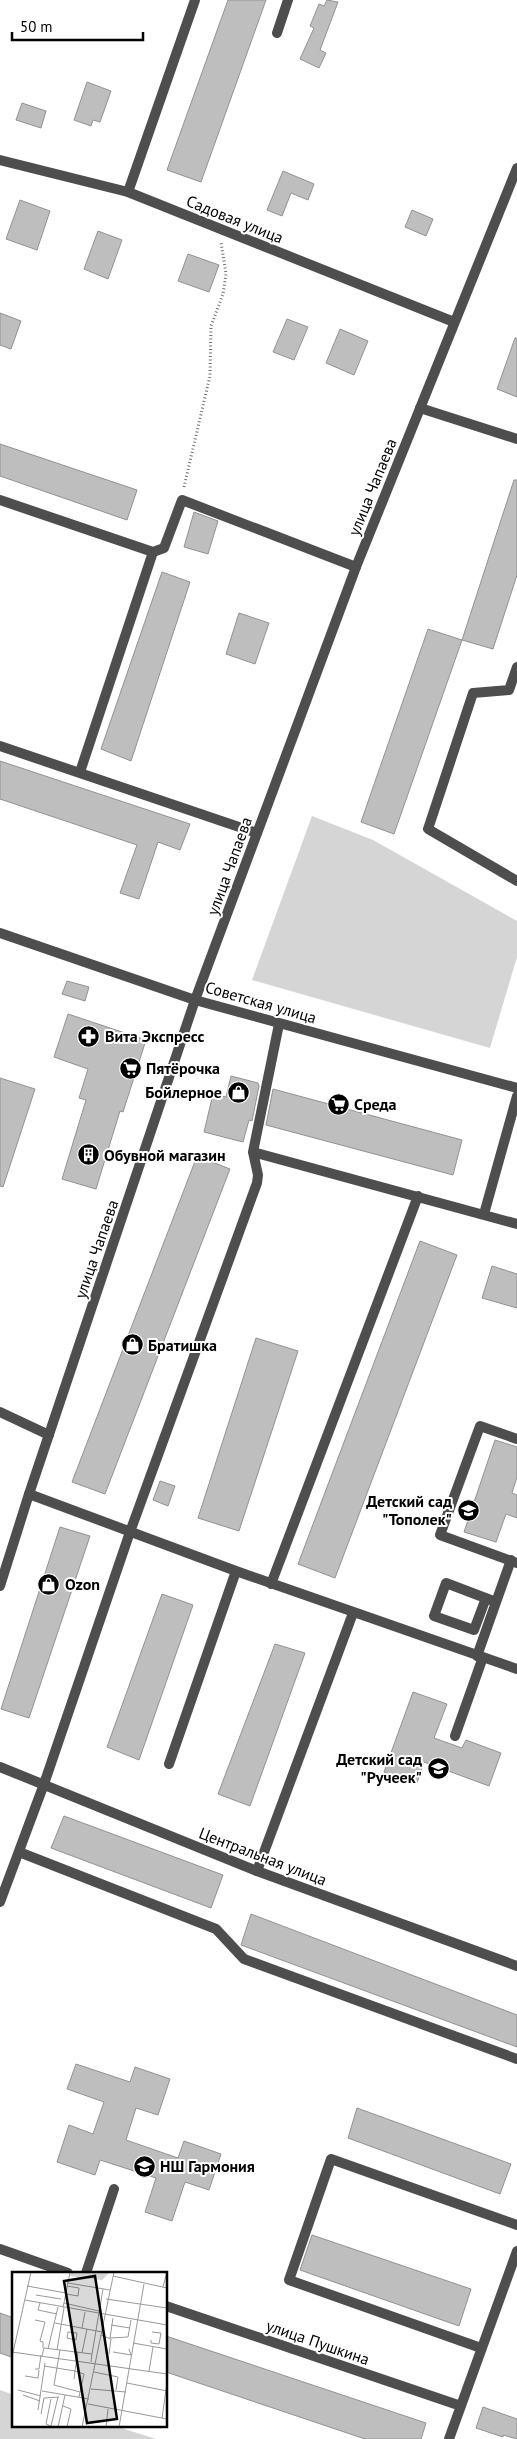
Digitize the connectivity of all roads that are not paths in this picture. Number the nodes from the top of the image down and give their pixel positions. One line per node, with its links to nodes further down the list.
1 (195, 0): 6 (street)
2 (288, 0): 3 (street)
3 (276, 33)
4 (0, 160): 6 (street, Садовая улица)
5 (517, 168): 7 (street, улица Чапаева)
6 (128, 192): 7 (street, Садовая улица)
7 (454, 322): 8 (street, улица Чапаева)
8 (420, 408): 9 (street); 12 (street, улица Чапаева)
9 (517, 439)
10 (0, 500): 11 (street)
11 (153, 552): 12 (street); 15 (street)
12 (356, 567): 16 (street, улица Чапаева)
13 (517, 667): 17 (street)
14 (0, 746): 15 (street)
15 (80, 772): 16 (street)
16 (257, 833): 19 (street, улица Чапаева)
17 (517, 881)
18 (0, 933): 19 (street, Советская улица)
19 (195, 1000): 20 (street, Советская улица); 28 (street, улица Чапаева)
20 (279, 1024): 21 (street, Советская улица); 23 (street)
21 (517, 1088)
22 (517, 1096): 25 (street)
23 (253, 1152): 24 (street); 31 (street)
24 (418, 1196): 25 (street); 34 (street)
25 (484, 1214): 26 (street)
26 (517, 1224)
27 (0, 1412): 28 (street)
28 (49, 1435): 30 (street, улица Чапаева)
29 (517, 1439): 32 (street)
30 (29, 1494): 31 (street); 35 (street, улица Чапаева)
31 (130, 1532): 33 (street); 44 (street)
32 (514, 1561): 37 (street)
33 (236, 1571): 34 (street); 42 (street)
34 (271, 1584): 38 (street)
35 (0, 1586)
36 (486, 1598): 36 (street); 37 (street)
37 (496, 1602): 39 (street)
38 (353, 1613): 39 (street); 46 (street)
39 (480, 1657): 40 (street); 41 (street)
40 (517, 1669)
41 (455, 1736)
42 (169, 1764)
43 (0, 1767): 44 (street, Центральная улица)
44 (44, 1784): 45 (street); 46 (street, Центральная улица)
45 (19, 1852): 47 (street); 49 (street)
46 (257, 1871): 48 (street, Центральная улица)
47 (0, 1902)
48 (517, 1966)
49 (517, 2059)
50 (114, 2189): 55 (street)
51 (517, 2225): 57 (street)
52 (0, 2249): 54 (street)
53 (517, 2251): 57 (street)
54 (65, 2272)
55 (86, 2272)
56 (168, 2307): 58 (street, улица Пушкина)
57 (481, 2348): 58 (street)
58 (461, 2406): 59 (street)
59 (449, 2439)

